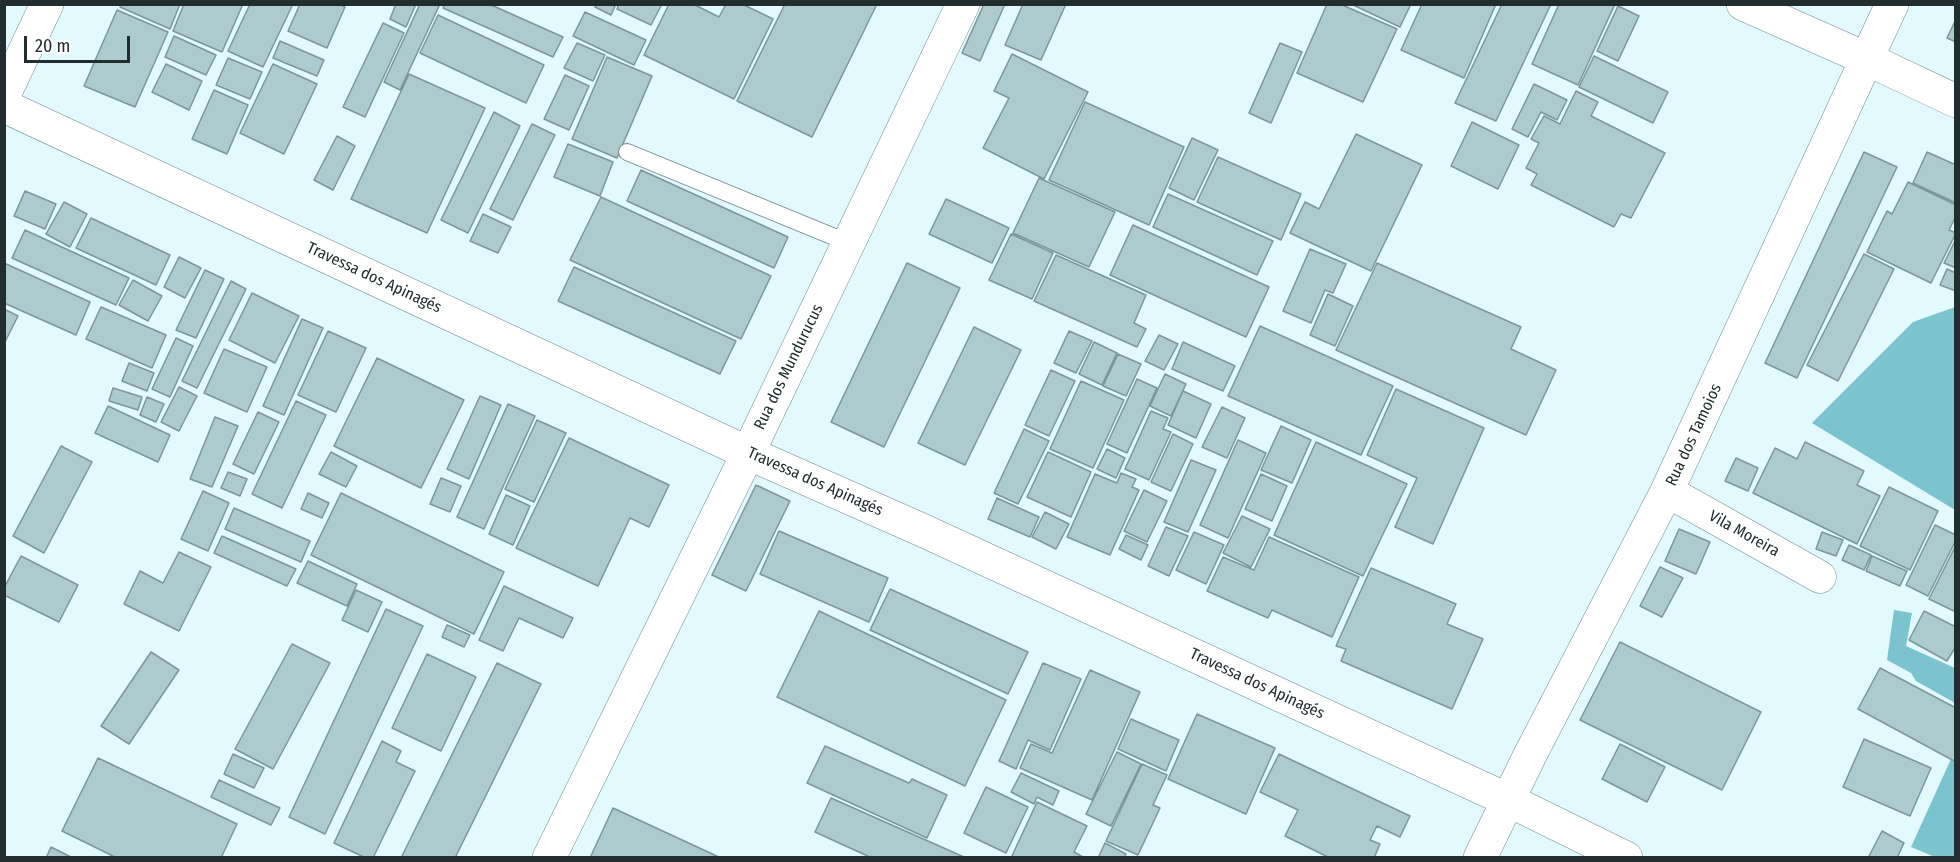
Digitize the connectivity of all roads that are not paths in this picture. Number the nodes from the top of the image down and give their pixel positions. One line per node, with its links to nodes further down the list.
1 (47, 4): 6 (street)
2 (963, 4): 10 (street, Rua dos Mundurucus)
3 (1743, 4): 5 (street)
4 (1892, 4): 5 (street, Rua dos Tamoios)
5 (1868, 59): 7 (street); 12 (street, Rua dos Tamoios)
6 (4, 95)
7 (1956, 101)
8 (4, 106): 11 (street, Travessa dos Apinagés)
9 (627, 152): 10 (lane)
10 (849, 243): 11 (street, Rua dos Mundurucus)
11 (748, 453): 14 (street, Travessa dos Apinagés); 15 (street, Rua dos Mundurucus)
12 (1667, 491): 13 (street, Vila Moreira); 14 (street, Rua dos Tamoios)
13 (1820, 577)
14 (1508, 800): 16 (street, Rua dos Tamoios); 17 (street, Travessa dos Apinagés)
15 (549, 858)
16 (1480, 858)
17 (1626, 858)

